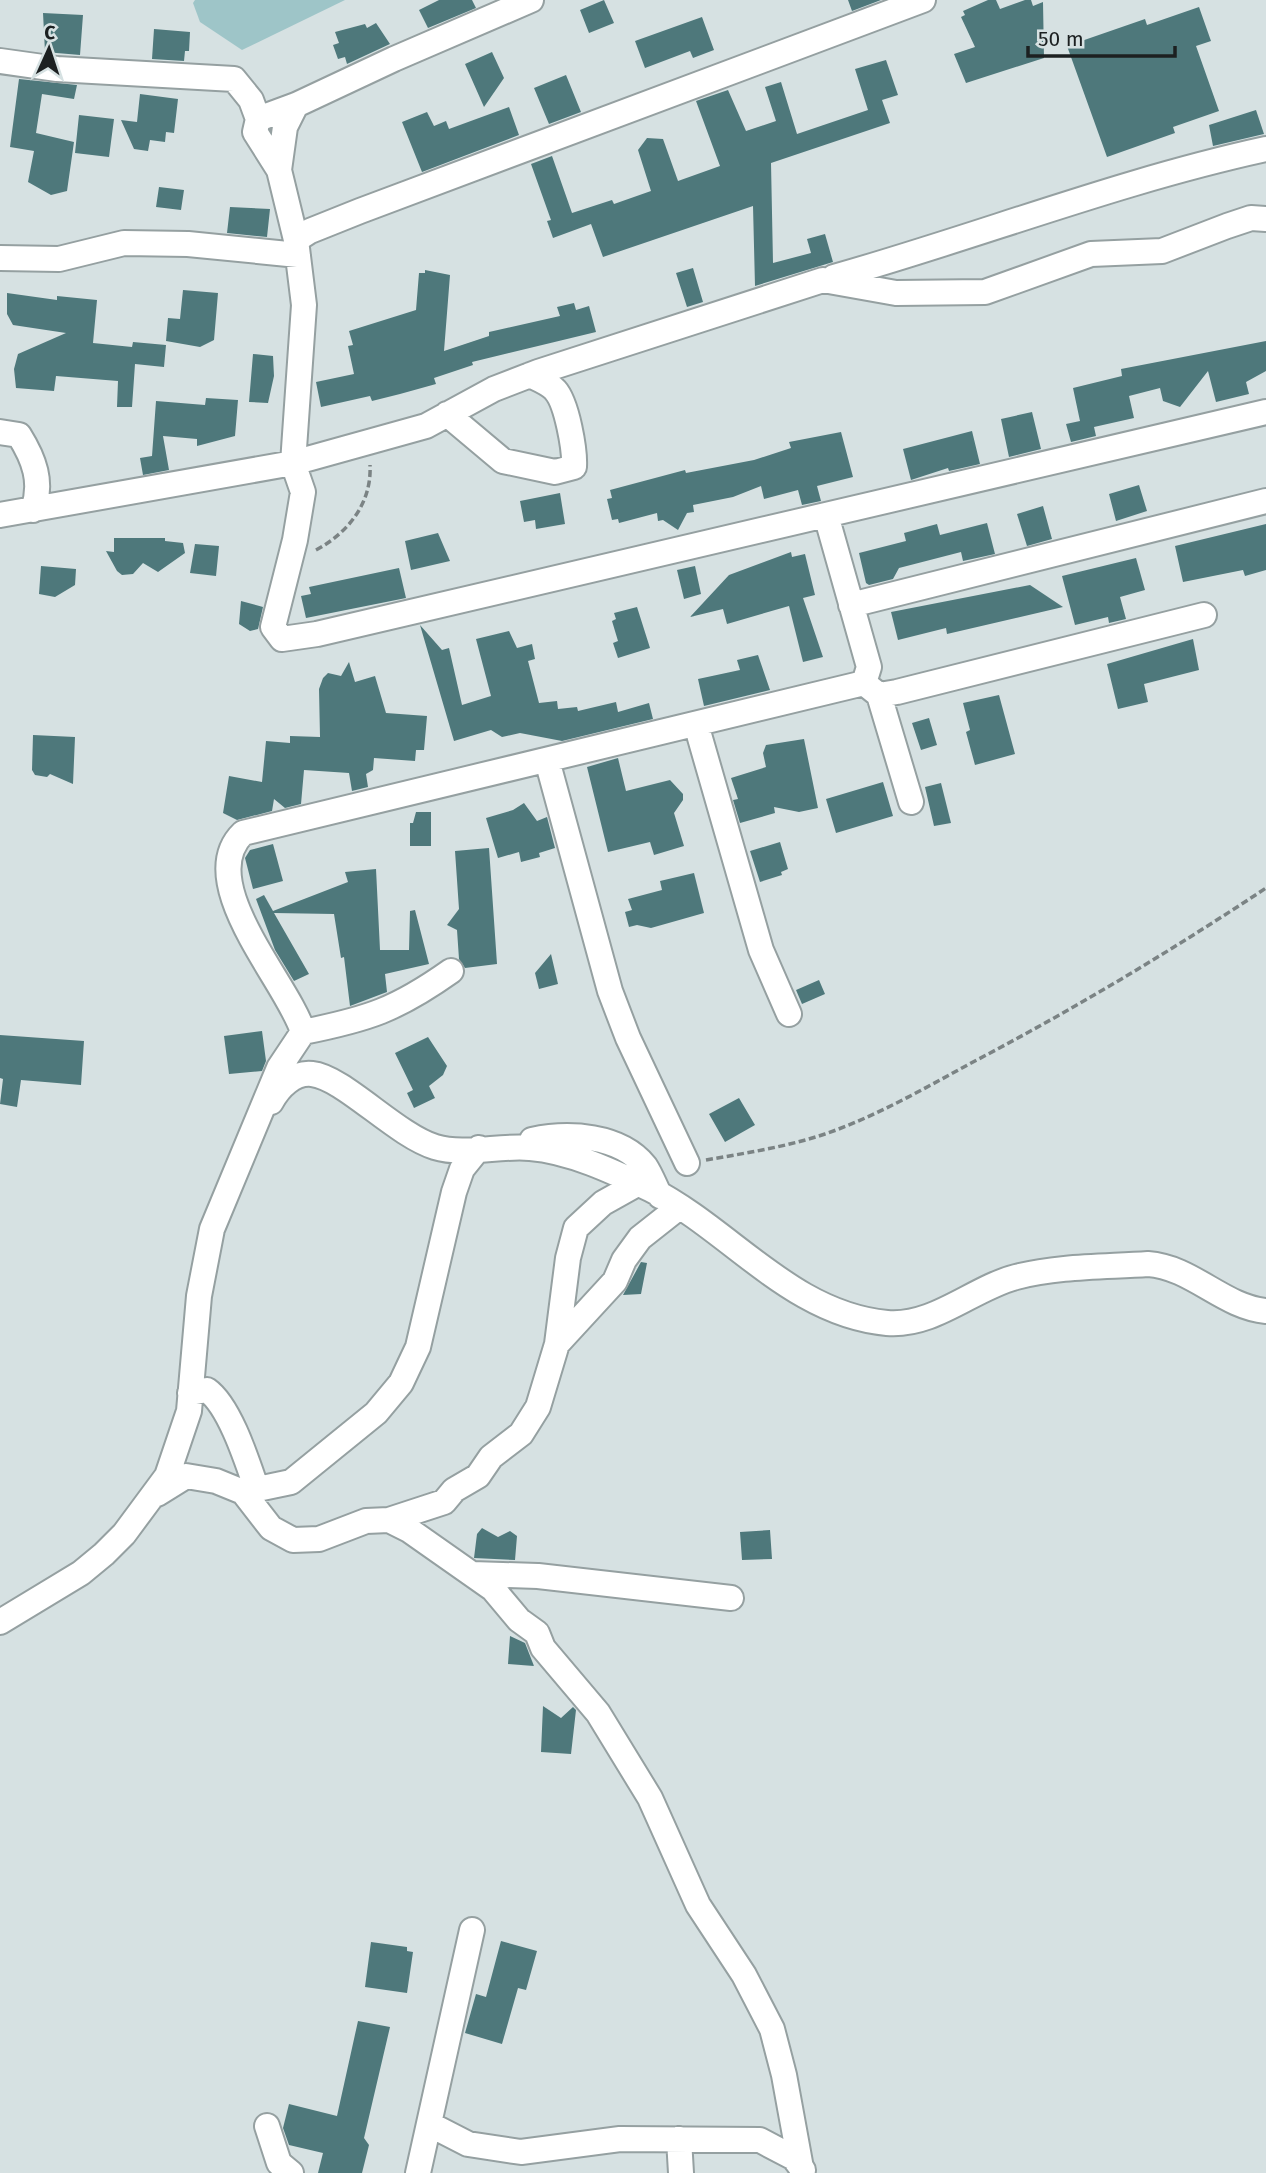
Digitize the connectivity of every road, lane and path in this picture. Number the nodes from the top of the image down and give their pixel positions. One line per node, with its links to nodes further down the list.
1 (531, 0): 4 (street)
2 (923, 0): 9 (street)
3 (0, 61): 5 (street)
4 (296, 105): 5 (street); 7 (street)
5 (258, 119): 7 (street)
6 (1266, 149): 11 (street)
7 (279, 170): 9 (street)
8 (1266, 219): 11 (street)
9 (297, 248): 10 (street); 17 (street)
10 (0, 258)
11 (823, 280): 12 (street)
12 (530, 375): 14 (street); 14 (street)
13 (1266, 412): 21 (street)
14 (447, 414): 16 (street)
15 (0, 432): 19 (street)
16 (369, 442): 17 (street); 22 (path)
17 (293, 463): 19 (street); 22 (street)
18 (1266, 501): 23 (street)
19 (33, 510): 20 (street)
20 (0, 515)
21 (826, 515): 22 (street); 23 (street)
22 (291, 559)
23 (851, 605): 25 (street)
24 (1204, 615): 25 (street)
25 (871, 689): 26 (street); 28 (street)
26 (696, 724): 27 (street); 31 (street)
27 (547, 760): 32 (street); 35 (street)
28 (911, 802)
29 (1266, 888): 35 (path)
30 (451, 971): 32 (street)
31 (789, 1014)
32 (303, 1032): 33 (street)
33 (290, 1067): 34 (street); 40 (street)
34 (490, 1148): 36 (street); 37 (street); 41 (street)
35 (687, 1163)
36 (637, 1184): 37 (street); 39 (street)
37 (669, 1202): 38 (street); 39 (street)
38 (1266, 1311)
39 (557, 1344): 43 (street)
40 (190, 1393): 41 (street); 42 (street)
41 (250, 1491): 42 (street); 43 (street)
42 (154, 1496): 46 (street)
43 (389, 1520): 44 (street)
44 (472, 1574): 45 (street); 52 (street)
45 (731, 1598)
46 (0, 1622)
47 (472, 1930): 48 (street)
48 (429, 2124): 50 (street); 53 (street)
49 (267, 2126): 51 (street)
50 (679, 2139): 52 (street); 54 (street)
51 (285, 2170)
52 (803, 2170)
53 (418, 2173)
54 (681, 2173)

